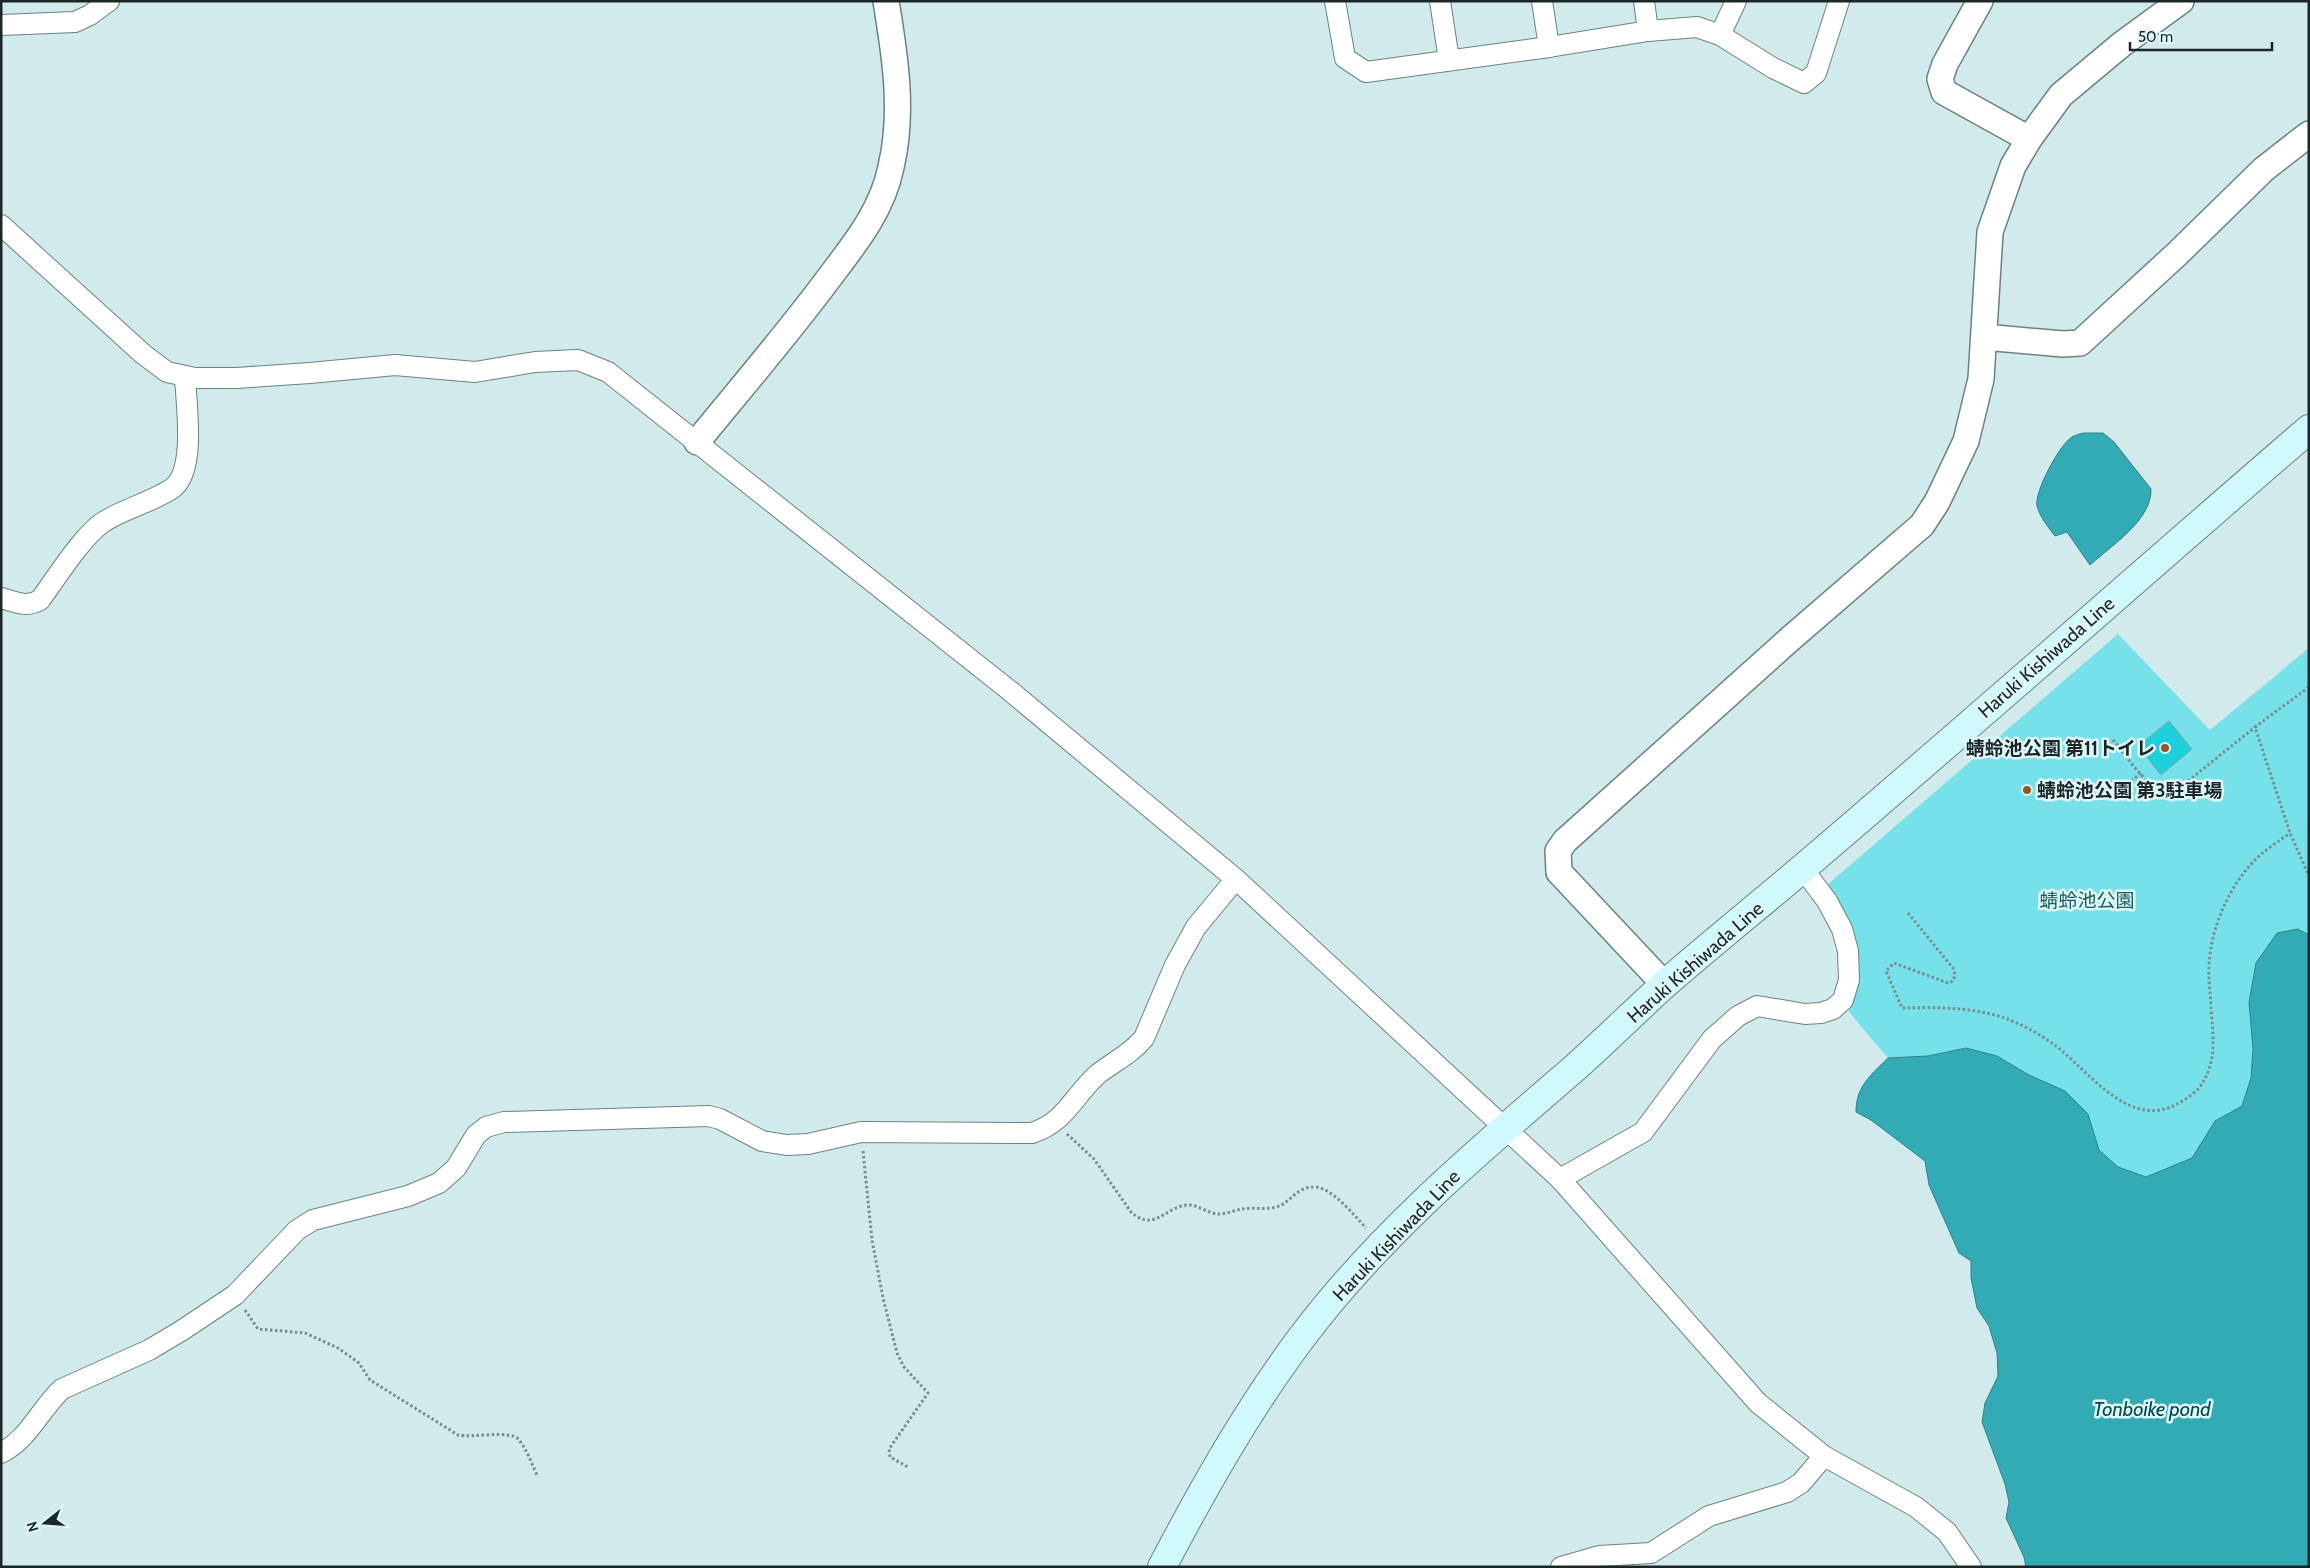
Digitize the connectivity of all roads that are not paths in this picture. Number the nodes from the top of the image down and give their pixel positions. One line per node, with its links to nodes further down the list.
1 (109, 1): 11 (street)
2 (886, 1): 22 (street)
3 (1335, 1): 15 (street)
4 (1440, 1): 15 (street)
5 (1542, 1): 14 (street)
6 (1644, 1): 12 (street)
7 (1736, 1): 13 (street)
8 (1839, 1): 13 (street)
9 (1980, 1): 17 (street)
10 (2182, 1): 17 (street)
11 (1, 25)
12 (1648, 31): 13 (street); 14 (street)
13 (1720, 35)
14 (1549, 47): 15 (street)
15 (1449, 60)
16 (2309, 134): 19 (street)
17 (2029, 139): 19 (street)
18 (1, 225): 20 (street)
19 (1984, 337): 26 (street)
20 (185, 376): 22 (street); 23 (street)
21 (2309, 429): 24 (main road, Haruki Kishiwada Line)
22 (697, 442): 27 (street)
23 (1, 598)
24 (1803, 869): 26 (main road, Haruki Kishiwada Line); 28 (street)
25 (1230, 886): 29 (street)
26 (1664, 985): 27 (main road, Haruki Kishiwada Line)
27 (1505, 1128): 28 (street); 31 (main road, Haruki Kishiwada Line)
28 (1560, 1180): 30 (street)
29 (1, 1453)
30 (1824, 1456): 32 (street); 33 (street)
31 (1162, 1567)
32 (1561, 1567)
33 (1972, 1567)

